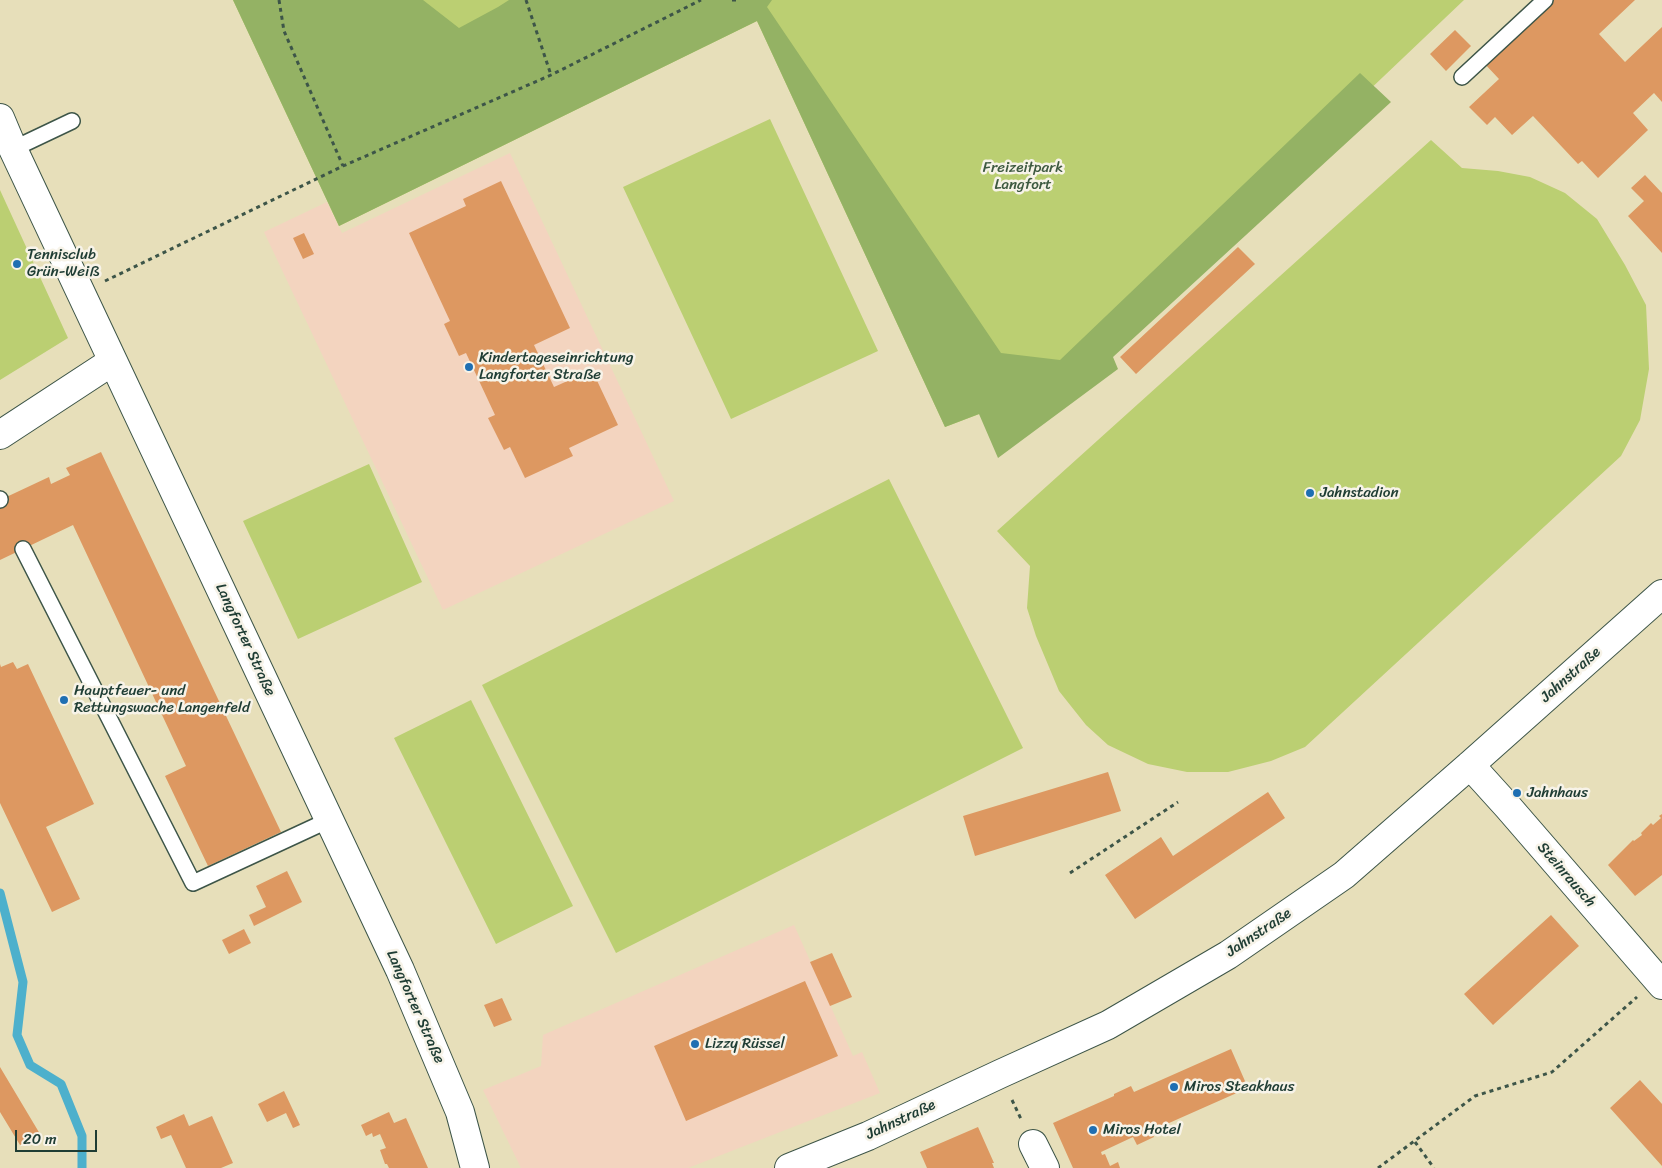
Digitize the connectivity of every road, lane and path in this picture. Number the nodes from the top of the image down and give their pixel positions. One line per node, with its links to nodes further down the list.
1 (279, 0): 12 (path)
2 (526, 0): 7 (path)
3 (701, 0): 7 (path)
4 (732, 0): 5 (path)
5 (737, 0)
6 (1545, 0): 8 (lane)
7 (552, 76): 12 (path)
8 (1462, 77)
9 (0, 118): 11 (street, Langforter Straße)
10 (72, 121): 11 (lane)
11 (13, 149): 13 (street, Langforter Straße)
12 (343, 166): 13 (path)
13 (80, 292): 14 (street, Langforter Straße)
14 (113, 361): 15 (street); 20 (street, Langforter Straße)
15 (0, 435)
16 (23, 549): 20 (lane)
17 (1662, 594): 18 (street, Jahnstraße)
18 (1470, 765): 22 (street, Steinrausch); 23 (street, Jahnstraße)
19 (1178, 802): 21 (path)
20 (329, 820): 26 (street, Langforter Straße)
21 (1070, 873)
22 (1660, 982): 24 (path)
23 (1000, 1074): 25 (path); 27 (street, Jahnstraße)
24 (1415, 1142): 28 (path); 29 (path)
25 (1039, 1156)
26 (475, 1168)
27 (789, 1168)
28 (1378, 1168)
29 (1434, 1168)

